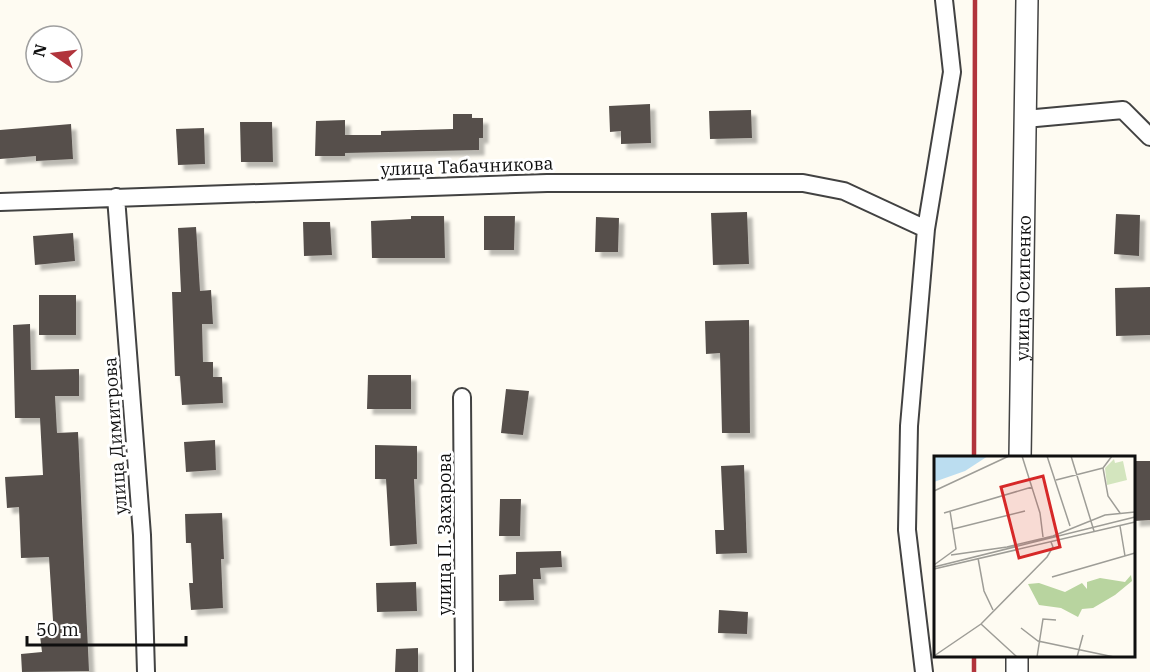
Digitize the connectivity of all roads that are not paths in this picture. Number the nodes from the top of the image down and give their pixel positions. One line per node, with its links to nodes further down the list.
1 (944, 0): 7 (street)
2 (1027, 0): 3 (street, улица Осипенко)
3 (1025, 119): 4 (street); 9 (street, улица Осипенко)
4 (1150, 137)
5 (116, 197): 6 (street, улица Табачникова); 7 (street, улица Табачникова); 10 (street, улица Димитрова)
6 (0, 202)
7 (926, 230): 12 (street)
8 (462, 397): 11 (street, улица П. Захарова)
9 (1020, 456)
10 (147, 672)
11 (464, 672)
12 (924, 672)

